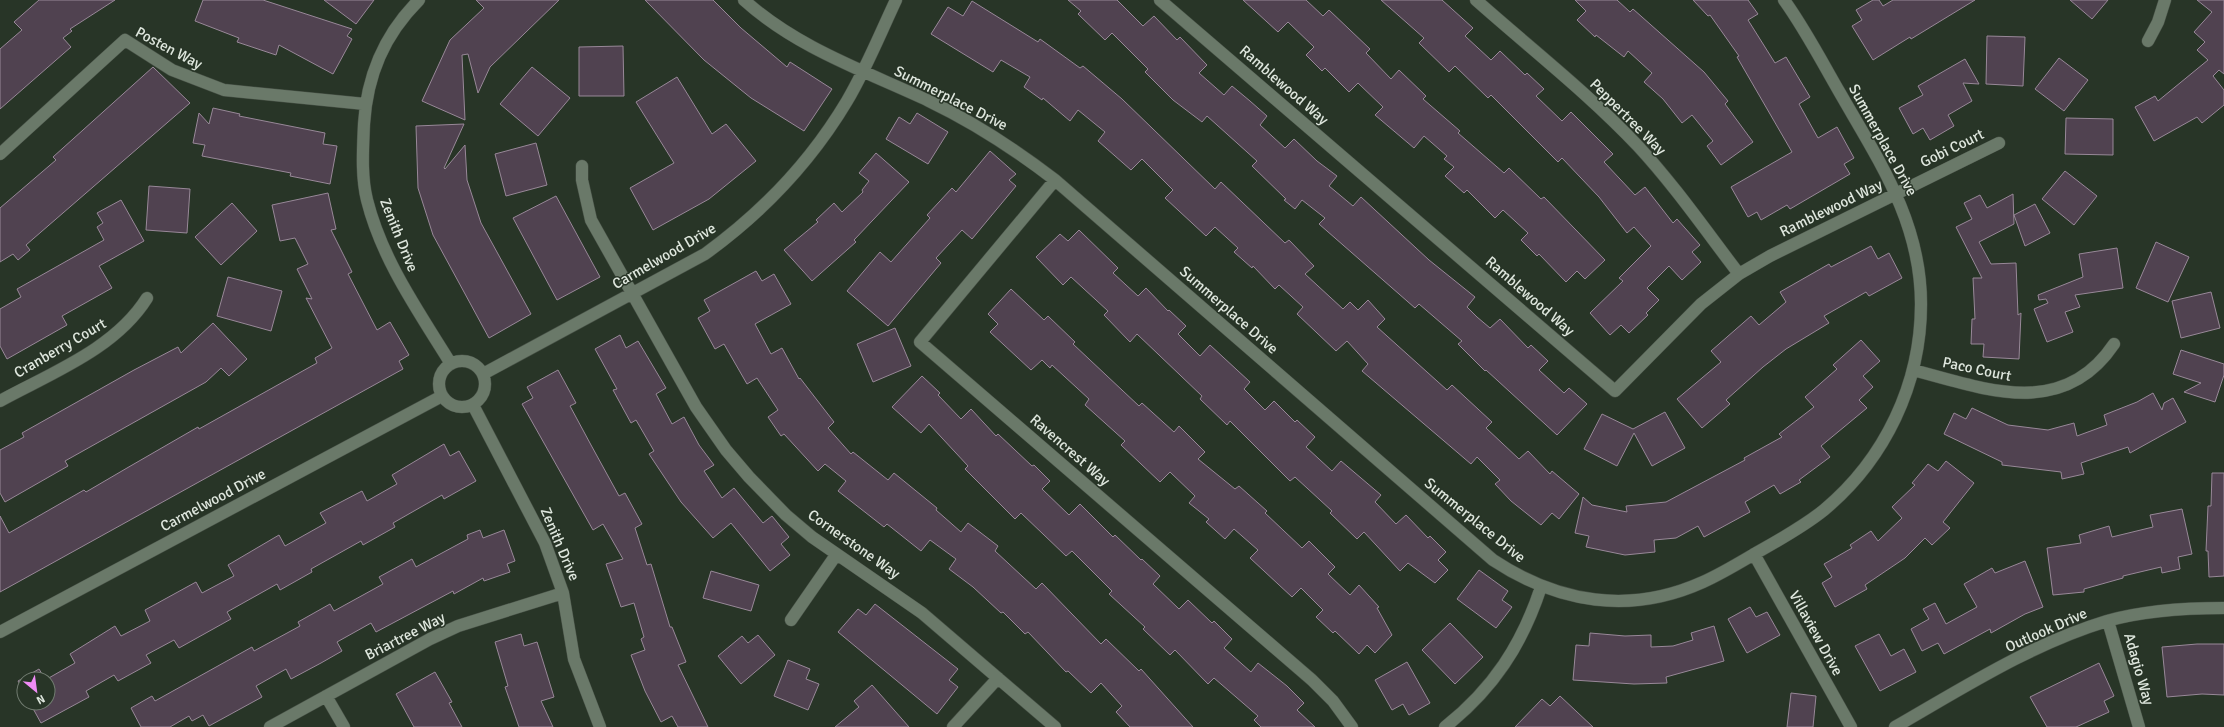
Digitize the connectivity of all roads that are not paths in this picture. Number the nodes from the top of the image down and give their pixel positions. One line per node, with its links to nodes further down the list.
1 (744, 0): 9 (street, Summerplace Drive)
2 (896, 0): 9 (street, Carmelwood Drive)
3 (1160, 0): 16 (street, Ramblewood Way)
4 (1476, 0): 16 (street, Peppertree Way)
5 (2165, 0): 8 (street)
6 (413, 2): 10 (street, Zenith Drive)
7 (1789, 2): 15 (street, Summerplace Drive)
8 (2148, 41)
9 (862, 71): 14 (street, Summerplace Drive); 17 (street, Carmelwood Drive)
10 (365, 104): 12 (street, Posten Way); 20 (street, Zenith Drive)
11 (1999, 143): 15 (street, Gobi Court)
12 (0, 154)
13 (582, 166): 17 (street, Cornerstone Way)
14 (1055, 180): 28 (street, Summerplace Drive); 41 (street, Ravencrest Way)
15 (1897, 193): 16 (street, Ramblewood Way); 21 (street, Summerplace Drive)
16 (1739, 274)
17 (632, 294): 22 (street, Carmelwood Drive); 27 (street, Cornerstone Way)
18 (147, 298): 24 (street, Cranberry Court)
19 (2114, 344): 21 (street, Paco Court)
20 (451, 364): 22 (street); 23 (street)
21 (1913, 370): 26 (street, Summerplace Drive)
22 (483, 374): 25 (street)
23 (442, 396): 25 (street); 33 (street, Carmelwood Drive)
24 (0, 401)
25 (473, 405): 29 (street, Zenith Drive)
26 (1754, 554): 28 (street, Summerplace Drive); 43 (street, Villaview Drive)
27 (836, 555): 31 (street); 34 (street, Cornerstone Way)
28 (1541, 587): 42 (street)
29 (563, 593): 35 (street, Briartree Way); 38 (street, Zenith Drive)
30 (2224, 608): 32 (street, Outlook Drive)
31 (791, 620)
32 (2108, 621): 44 (street, Outlook Drive); 45 (street, Adagio Way)
33 (0, 632)
34 (998, 678): 39 (street); 40 (street, Cornerstone Way)
35 (326, 696): 36 (street, Briartree Way); 37 (street)
36 (270, 727)
37 (344, 727)
38 (600, 727)
39 (953, 727)
40 (1055, 727)
41 (1352, 727)
42 (1445, 727)
43 (1851, 727)
44 (1895, 727)
45 (2139, 727)

